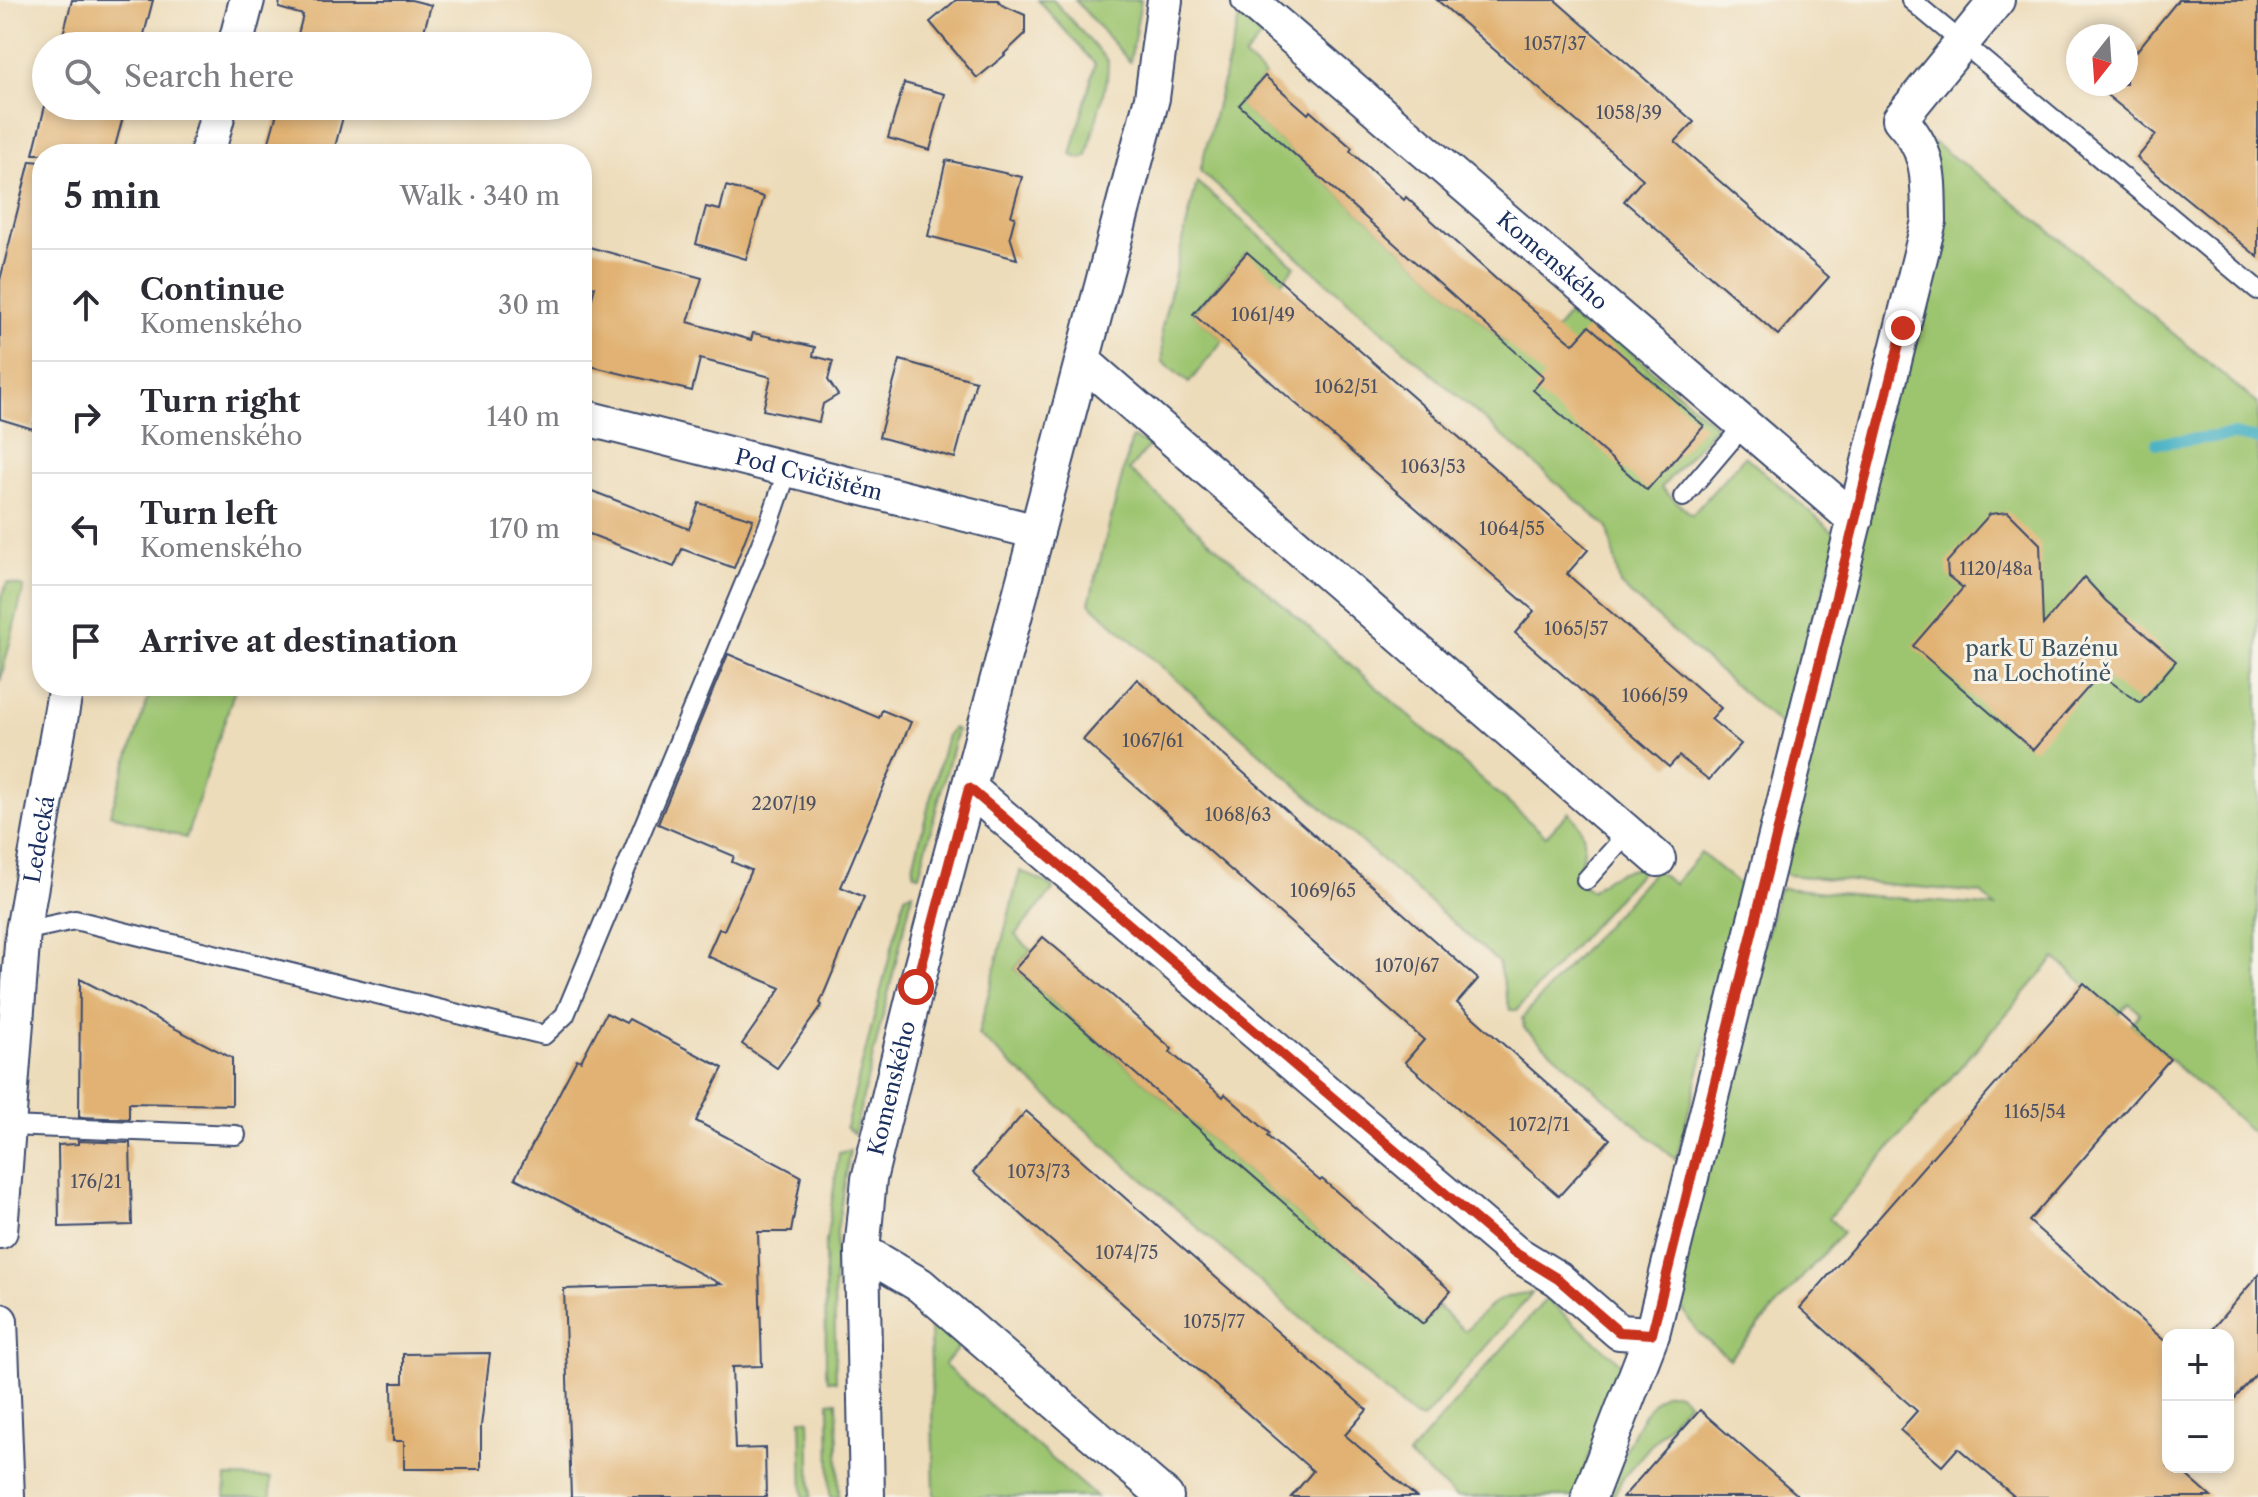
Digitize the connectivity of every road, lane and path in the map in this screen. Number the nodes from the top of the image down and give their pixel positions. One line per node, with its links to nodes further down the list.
1 (247, 0): 6 (street)
2 (1165, 0): 11 (street, Komenského)
3 (1249, 0): 13 (street, Komenského)
4 (1911, 0): 7 (lane)
5 (1997, 0): 7 (street)
6 (239, 32)
7 (1961, 42): 10 (lane); 16 (street)
8 (216, 120): 9 (street)
9 (210, 144)
10 (2258, 290)
11 (1083, 361): 17 (street, Komenského); 20 (street)
12 (592, 420): 14 (street, Pod Cvičištěm)
13 (1744, 425): 15 (lane); 16 (street, Komenského)
14 (788, 469): 17 (street, Pod Cvičištěm); 23 (lane)
15 (1683, 497)
16 (1855, 520): 29 (street)
17 (1037, 532): 19 (street, Komenského)
18 (64, 696): 23 (street, Ledecká)
19 (969, 788): 27 (street, Komenského); 29 (street)
20 (1628, 833): 21 (street); 22 (lane)
21 (1658, 859)
22 (1586, 880)
23 (12, 931): 24 (street, Ledecká)
24 (9, 1126): 25 (lane); 26 (street, Ledecká)
25 (236, 1135)
26 (0, 1231)
27 (862, 1251): 31 (street, Komenského); 32 (street)
28 (0, 1321): 30 (street)
29 (1652, 1334): 33 (street)
30 (7, 1497)
31 (867, 1497)
32 (1166, 1497)
33 (1589, 1497)

